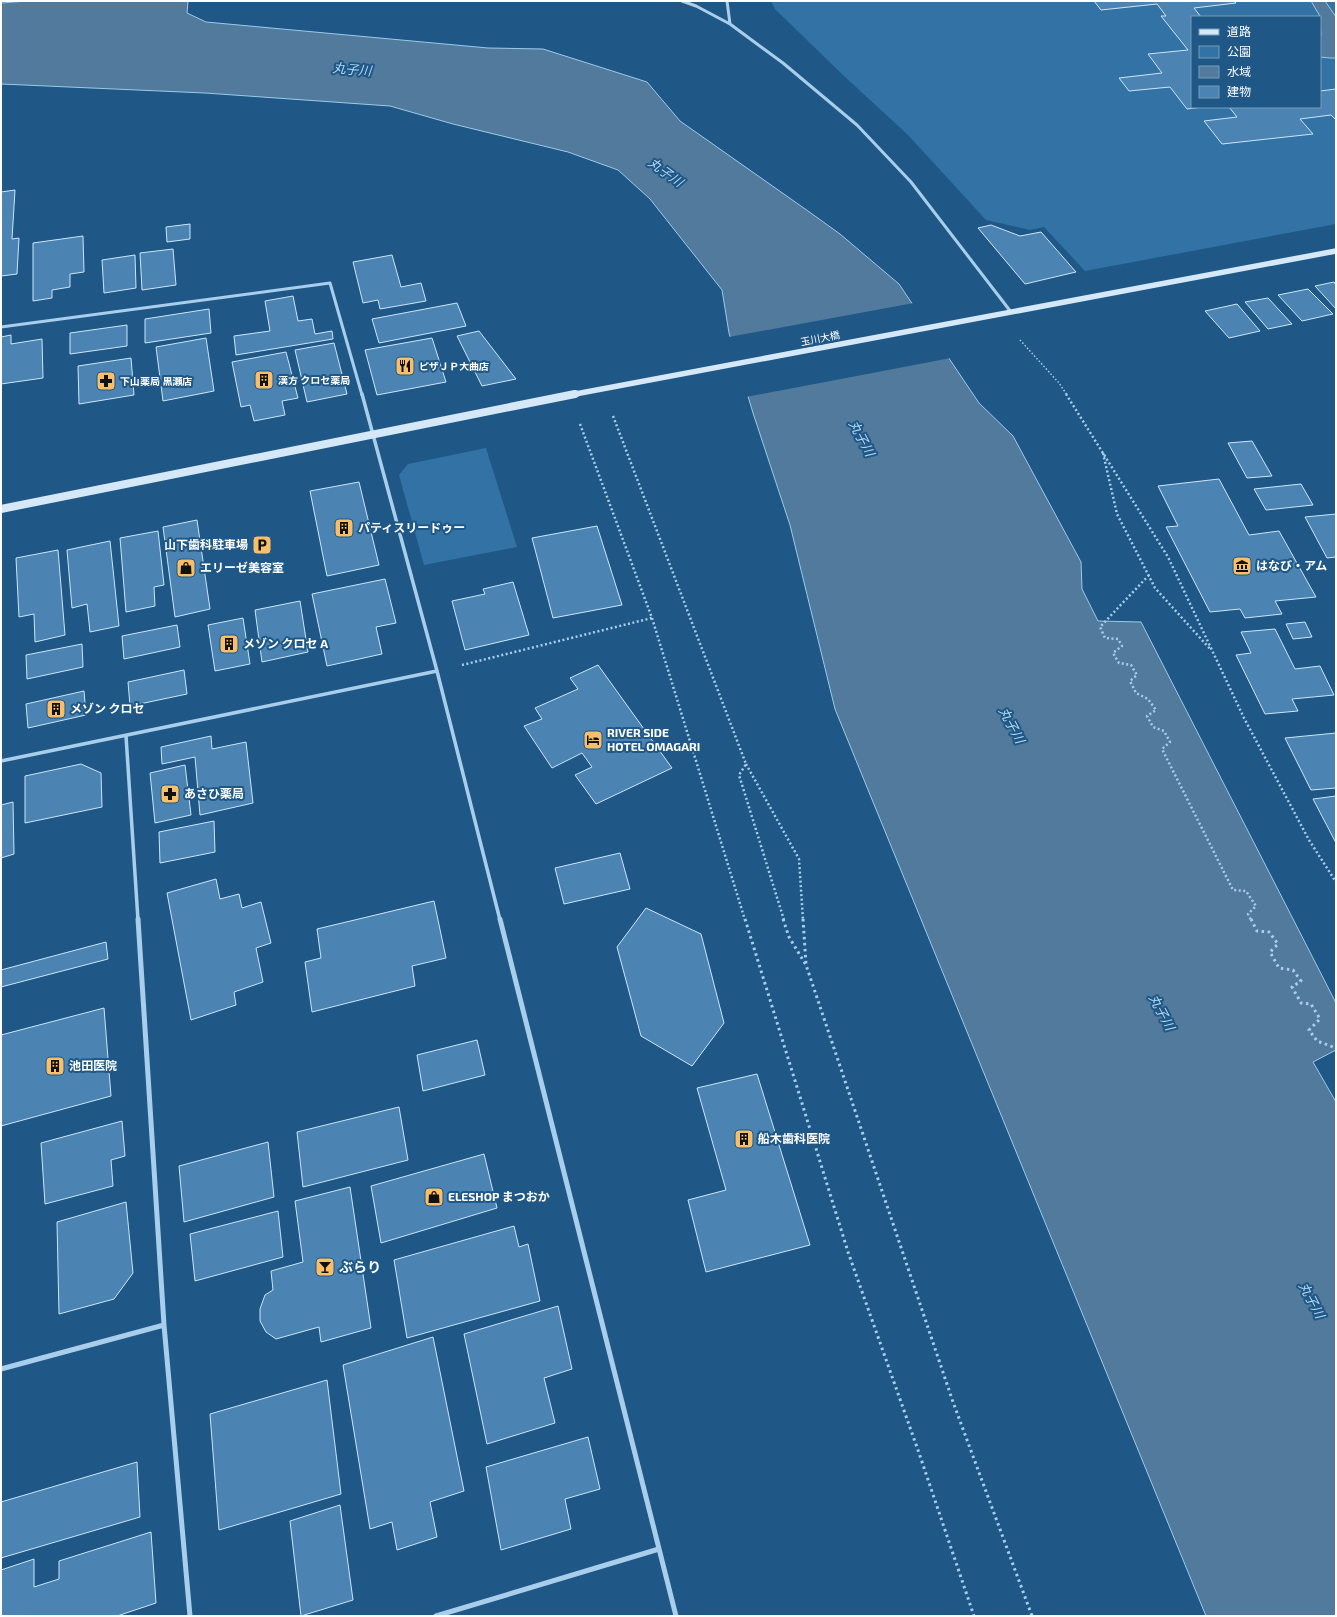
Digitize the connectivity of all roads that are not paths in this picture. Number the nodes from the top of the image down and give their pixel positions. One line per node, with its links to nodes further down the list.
1 (682, 1): 3 (street)
2 (727, 1): 3 (street)
3 (730, 24): 5 (street)
4 (1336, 252): 5 (street, 玉川大橋)
5 (1011, 312): 7 (street, 玉川大橋)
6 (1, 327): 7 (street)
7 (374, 435): 8 (street, 玉川大橋); 9 (street)
8 (1, 510)
9 (437, 671): 10 (street); 14 (street)
10 (126, 736): 11 (street); 12 (street)
11 (1, 761)
12 (164, 1325): 13 (street); 15 (street)
13 (1, 1369)
14 (659, 1549): 16 (street); 17 (street)
15 (190, 1616)
16 (436, 1616)
17 (676, 1616)

